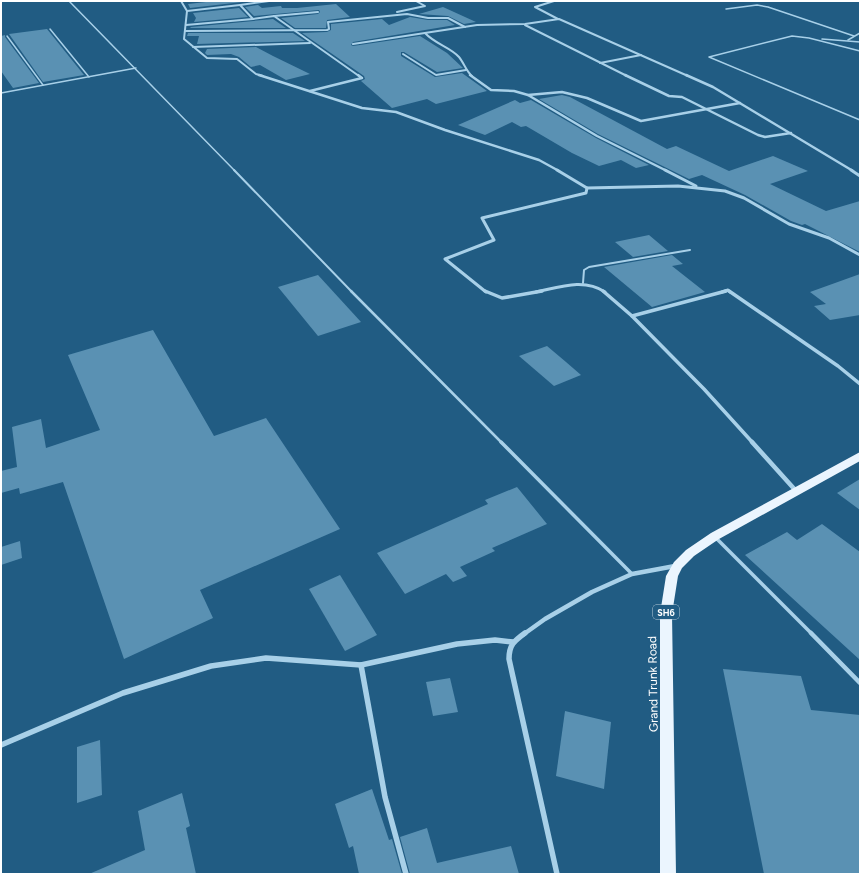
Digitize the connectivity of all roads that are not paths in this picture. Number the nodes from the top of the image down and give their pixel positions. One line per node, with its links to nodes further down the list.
1 (69, 1): 34 (lane)
2 (181, 1): 8 (street)
3 (270, 1): 6 (street)
4 (416, 1): 10 (street)
5 (554, 1): 13 (street)
6 (240, 5): 8 (street); 12 (street)
7 (726, 9): 23 (lane)
8 (187, 11): 15 (street)
9 (318, 12): 11 (street)
10 (394, 14): 16 (street); 18 (street)
11 (274, 16): 12 (street); 18 (street)
12 (253, 19): 15 (street)
13 (559, 19): 14 (street); 32 (street)
14 (525, 24): 16 (street); 33 (street)
15 (186, 25): 19 (street)
16 (465, 27): 20 (street)
17 (50, 29): 36 (lane)
18 (292, 30): 19 (street); 27 (street)
19 (185, 31): 29 (street)
20 (425, 32): 28 (street); 35 (street)
21 (860, 33): 23 (lane)
22 (7, 36): 37 (lane)
23 (854, 36): 25 (lane)
24 (816, 39): 25 (lane); 30 (lane); 43 (lane)
25 (848, 40): 26 (lane)
26 (860, 42)
27 (310, 43): 29 (street); 38 (street)
28 (353, 44)
29 (193, 47): 38 (street)
30 (860, 51)
31 (403, 54): 35 (street)
32 (641, 55): 33 (street); 41 (street)
33 (600, 63): 42 (street)
34 (136, 68): 36 (lane); 57 (lane)
35 (466, 70): 40 (street)
36 (89, 77): 37 (lane)
37 (43, 85): 39 (lane)
38 (310, 91): 47 (street)
39 (1, 93)
40 (528, 95): 42 (street); 46 (street)
41 (740, 103): 42 (street); 44 (street)
42 (707, 110): 44 (street)
43 (860, 120)
44 (792, 134): 45 (street)
45 (860, 176)
46 (698, 187): 47 (street); 49 (street)
47 (587, 188): 50 (street)
48 (690, 250): 50 (lane)
49 (860, 255)
50 (583, 283): 51 (street)
51 (632, 316): 52 (street); 54 (street)
52 (860, 384)
53 (860, 456): 54 (main road, Grand Trunk Road / SH6)
54 (798, 492): 55 (main road, Grand Trunk Road / SH6)
55 (715, 536): 56 (main road, Grand Trunk Road / SH6); 60 (lane)
56 (677, 566): 57 (street); 64 (main road, Grand Trunk Road / SH6)
57 (632, 574): 58 (street)
58 (513, 642): 59 (street); 63 (street)
59 (361, 665): 61 (street); 62 (street)
60 (860, 683)
61 (1, 746)
62 (406, 874)
63 (557, 874)
64 (668, 874)

